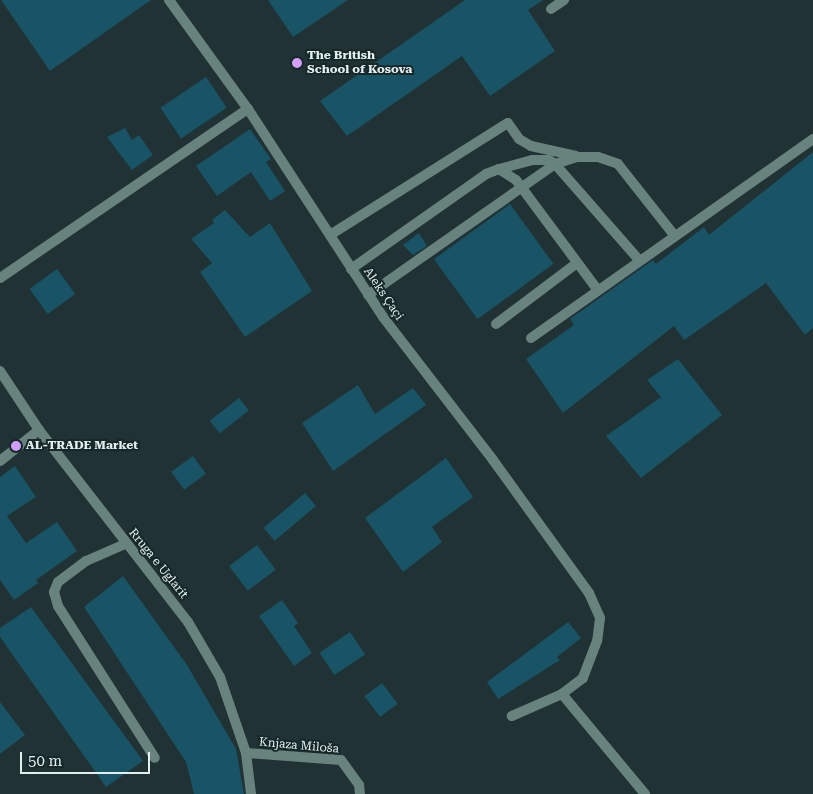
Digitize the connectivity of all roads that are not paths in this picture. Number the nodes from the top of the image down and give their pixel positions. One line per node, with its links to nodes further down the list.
1 (169, 0): 4 (street, Aleks Çaçi)
2 (564, 0): 3 (street)
3 (551, 9)
4 (248, 109): 10 (street, Aleks Çaçi); 15 (street)
5 (813, 139): 11 (street)
6 (577, 157): 7 (street); 10 (street); 11 (street)
7 (556, 164): 8 (street); 9 (street); 12 (street)
8 (499, 169): 9 (street); 14 (street)
9 (520, 188): 13 (street); 17 (street)
10 (330, 235): 14 (street, Aleks Çaçi)
11 (674, 236): 12 (street)
12 (639, 260): 16 (street)
13 (577, 263): 16 (street); 18 (street)
14 (351, 268): 17 (street, Aleks Çaçi)
15 (0, 278)
16 (597, 289): 19 (street)
17 (368, 295): 24 (street, Aleks Çaçi)
18 (496, 324)
19 (531, 338)
20 (0, 371): 21 (street, Rruga e Uglarit)
21 (39, 430): 22 (street); 23 (street, Rruga e Uglarit)
22 (0, 461)
23 (124, 544): 26 (street, Rruga e Uglarit); 27 (street)
24 (562, 694): 25 (street, Aleks Çaçi); 30 (street)
25 (512, 716)
26 (246, 753): 28 (street, Rruga e Uglarit); 29 (street, Knjaza Miloša)
27 (155, 758)
28 (251, 794)
29 (360, 794)
30 (645, 794)

